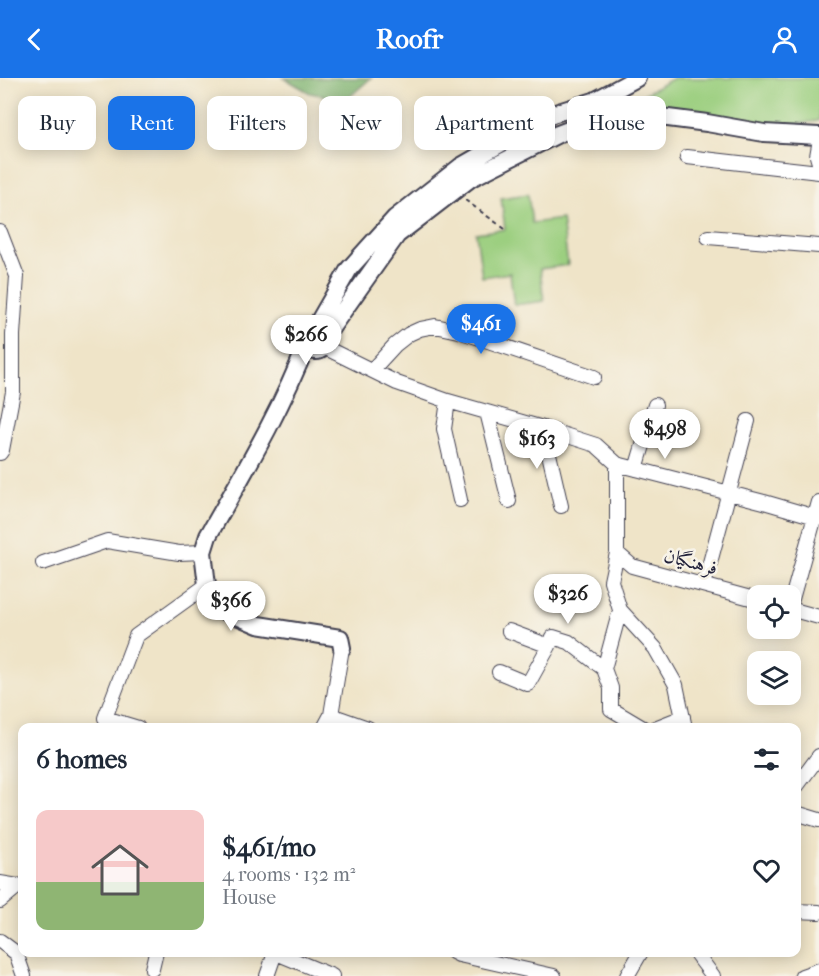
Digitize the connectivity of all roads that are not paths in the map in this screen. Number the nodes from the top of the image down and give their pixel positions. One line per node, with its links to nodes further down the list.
1 (638, 78): 10 (main road)
2 (819, 136): 10 (main road)
3 (819, 146): 5 (street)
4 (687, 157): 6 (street)
5 (819, 163)
6 (819, 172)
7 (0, 232): 18 (street)
8 (708, 237): 9 (street)
9 (819, 246)
10 (316, 343): 11 (street); 27 (main road)
11 (372, 370): 12 (street); 13 (street)
12 (594, 377)
13 (448, 401): 15 (street); 22 (street)
14 (655, 405): 20 (street)
15 (487, 412): 17 (street); 23 (street)
16 (748, 421): 21 (street)
17 (543, 428): 19 (street); 25 (street)
18 (0, 453)
19 (617, 464): 20 (street); 28 (street)
20 (636, 469): 21 (street)
21 (728, 492): 26 (street); 31 (street)
22 (460, 500)
23 (509, 501)
24 (819, 502): 26 (street)
25 (561, 506)
26 (817, 517): 32 (street)
27 (203, 552): 29 (street); 30 (main road)
28 (617, 554): 31 (street, فرهنگیان); 34 (street)
29 (43, 564)
30 (207, 585): 39 (main road); 44 (street)
31 (704, 585): 33 (street, فرهنگیان)
32 (797, 585)
33 (747, 597)
34 (620, 610): 40 (street); 43 (street)
35 (801, 611): 36 (street)
36 (819, 617)
37 (509, 631): 38 (street)
38 (549, 646): 40 (street); 41 (street)
39 (342, 648): 42 (street)
40 (604, 669): 47 (street)
41 (499, 672)
42 (331, 715): 45 (street); 46 (street)
43 (684, 722)
44 (122, 723)
45 (327, 723)
46 (354, 723)
47 (635, 723)
48 (819, 756): 49 (street)
49 (801, 780)
50 (801, 815): 51 (street)
51 (819, 820)
52 (0, 883): 53 (street)
53 (18, 886)
54 (18, 888): 55 (street)
55 (0, 901)
56 (801, 911): 57 (street)
57 (819, 912)
58 (0, 941): 67 (street)
59 (155, 957): 65 (street)
60 (274, 957): 68 (street)
61 (285, 957): 69 (street)
62 (464, 957): 70 (street)
63 (638, 957): 71 (street)
64 (699, 957): 72 (street)
65 (152, 969)
66 (819, 969): 73 (street)
67 (24, 976)
68 (267, 976)
69 (332, 976)
70 (554, 976)
71 (627, 976)
72 (713, 976)
73 (802, 976)

